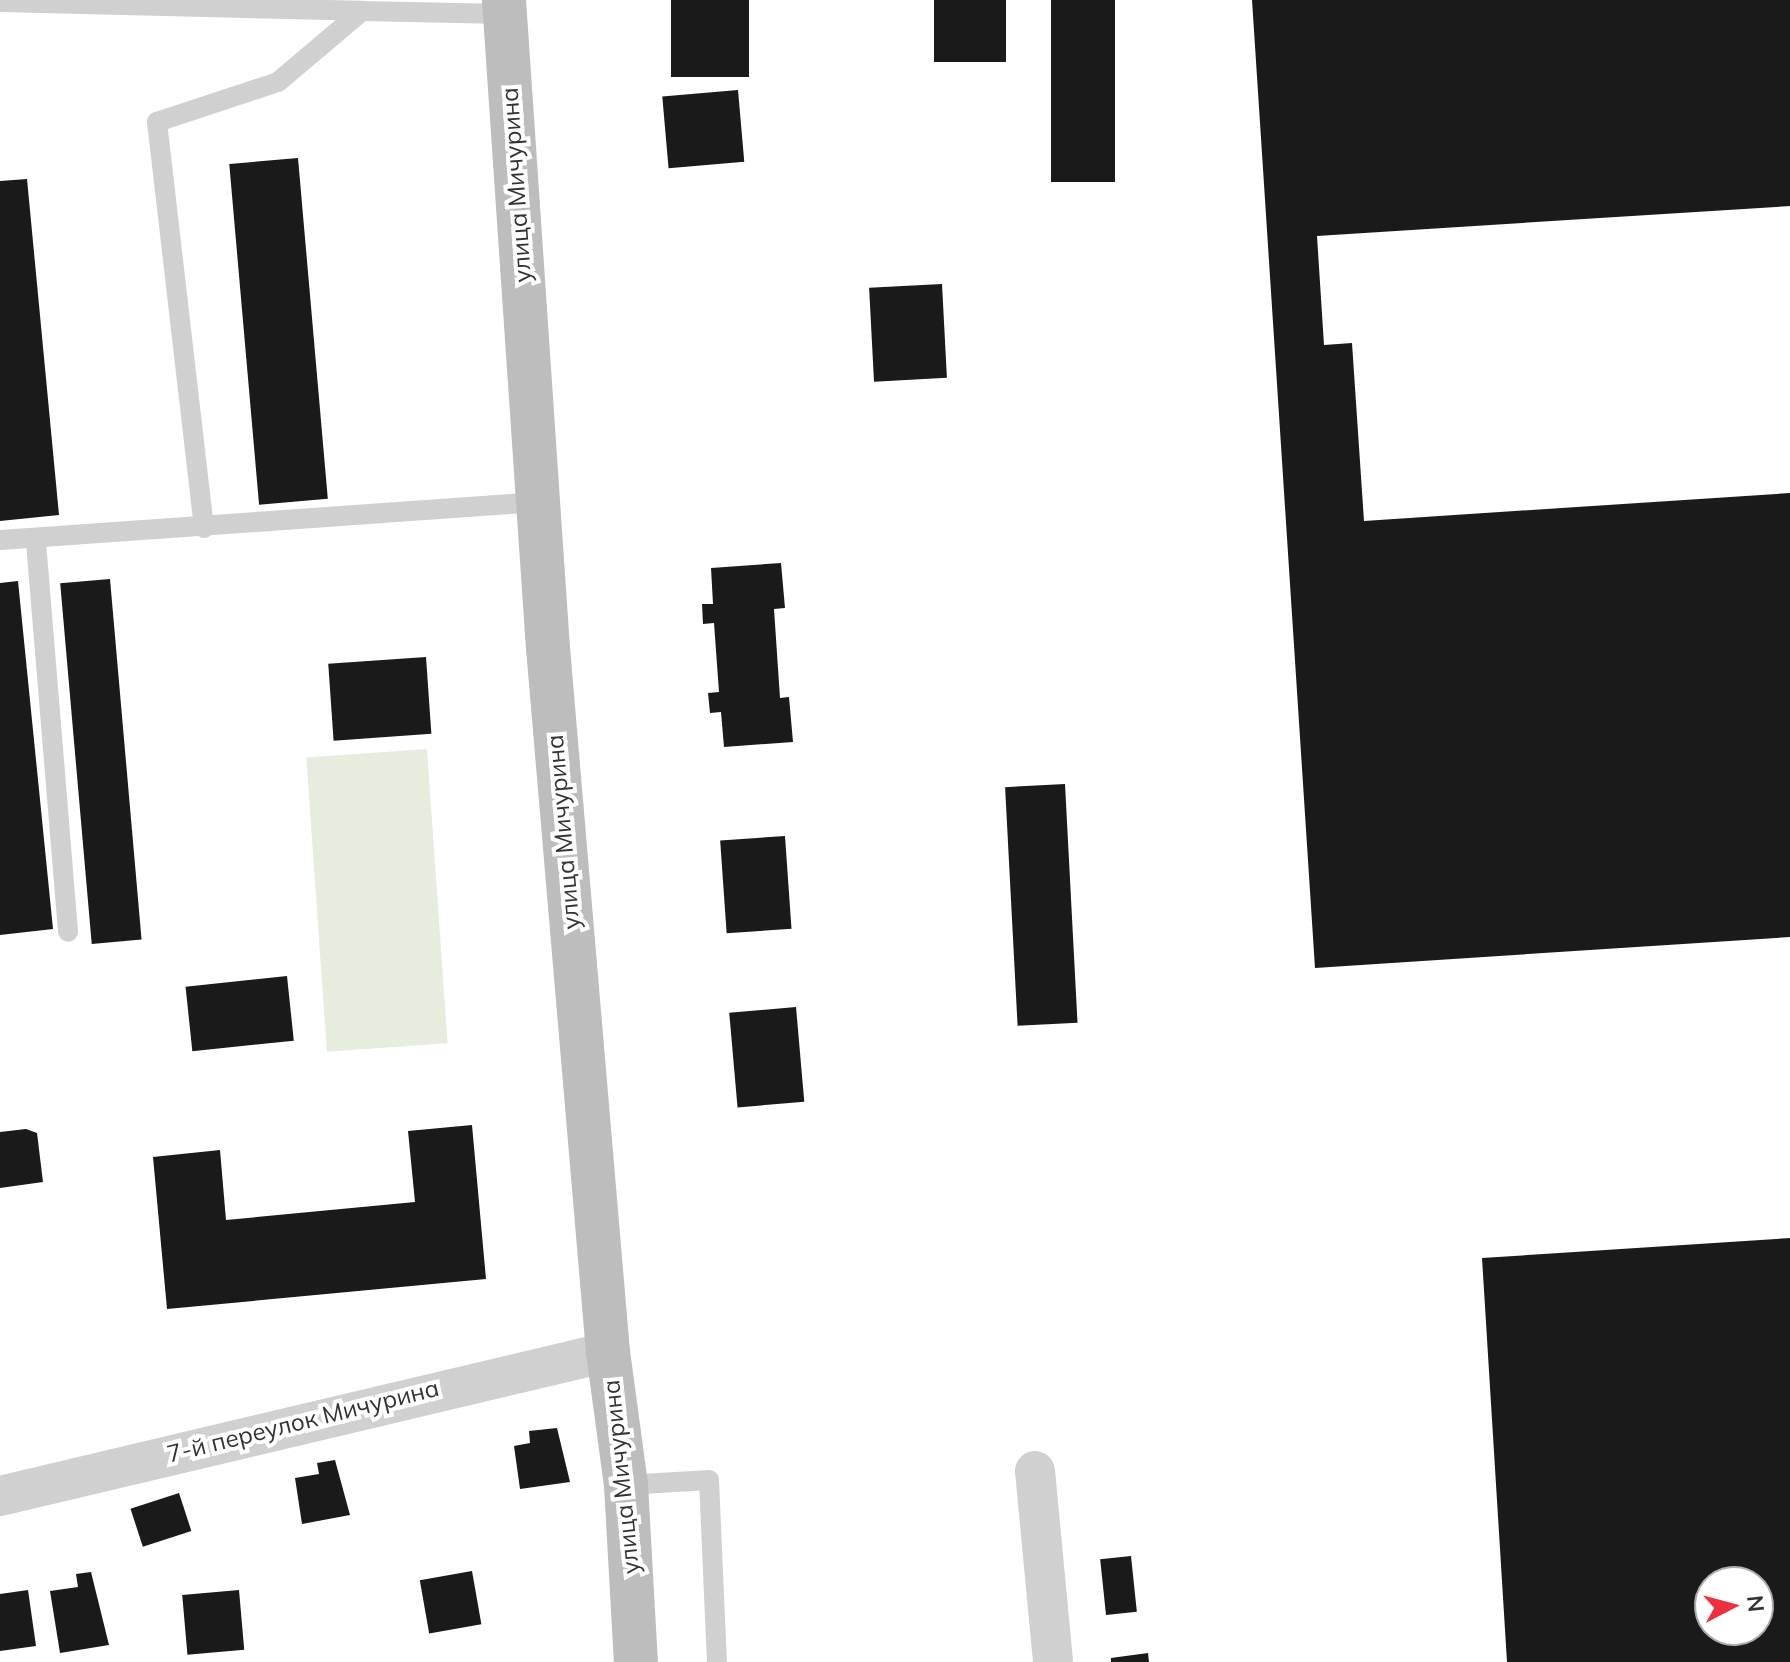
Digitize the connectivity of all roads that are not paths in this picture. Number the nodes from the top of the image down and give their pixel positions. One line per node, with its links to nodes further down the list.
1 (0, 2): 2 (lane)
2 (163, 3): 3 (lane)
3 (281, 5): 6 (lane)
4 (393, 6): 5 (lane); 6 (lane)
5 (504, 7): 7 (main road, улица Мичурина)
6 (362, 11): 8 (lane)
7 (539, 502): 8 (lane); 12 (main road, улица Мичурина)
8 (204, 528): 10 (lane)
9 (0, 540): 10 (lane)
10 (36, 542): 11 (lane)
11 (68, 932)
12 (608, 1352): 14 (main road, улица Мичурина); 15 (street, 7-й переулок Мичурина)
13 (1035, 1471): 18 (street)
14 (626, 1485): 16 (main road, улица Мичурина); 17 (lane)
15 (0, 1496)
16 (636, 1662)
17 (717, 1662)
18 (1053, 1662)

